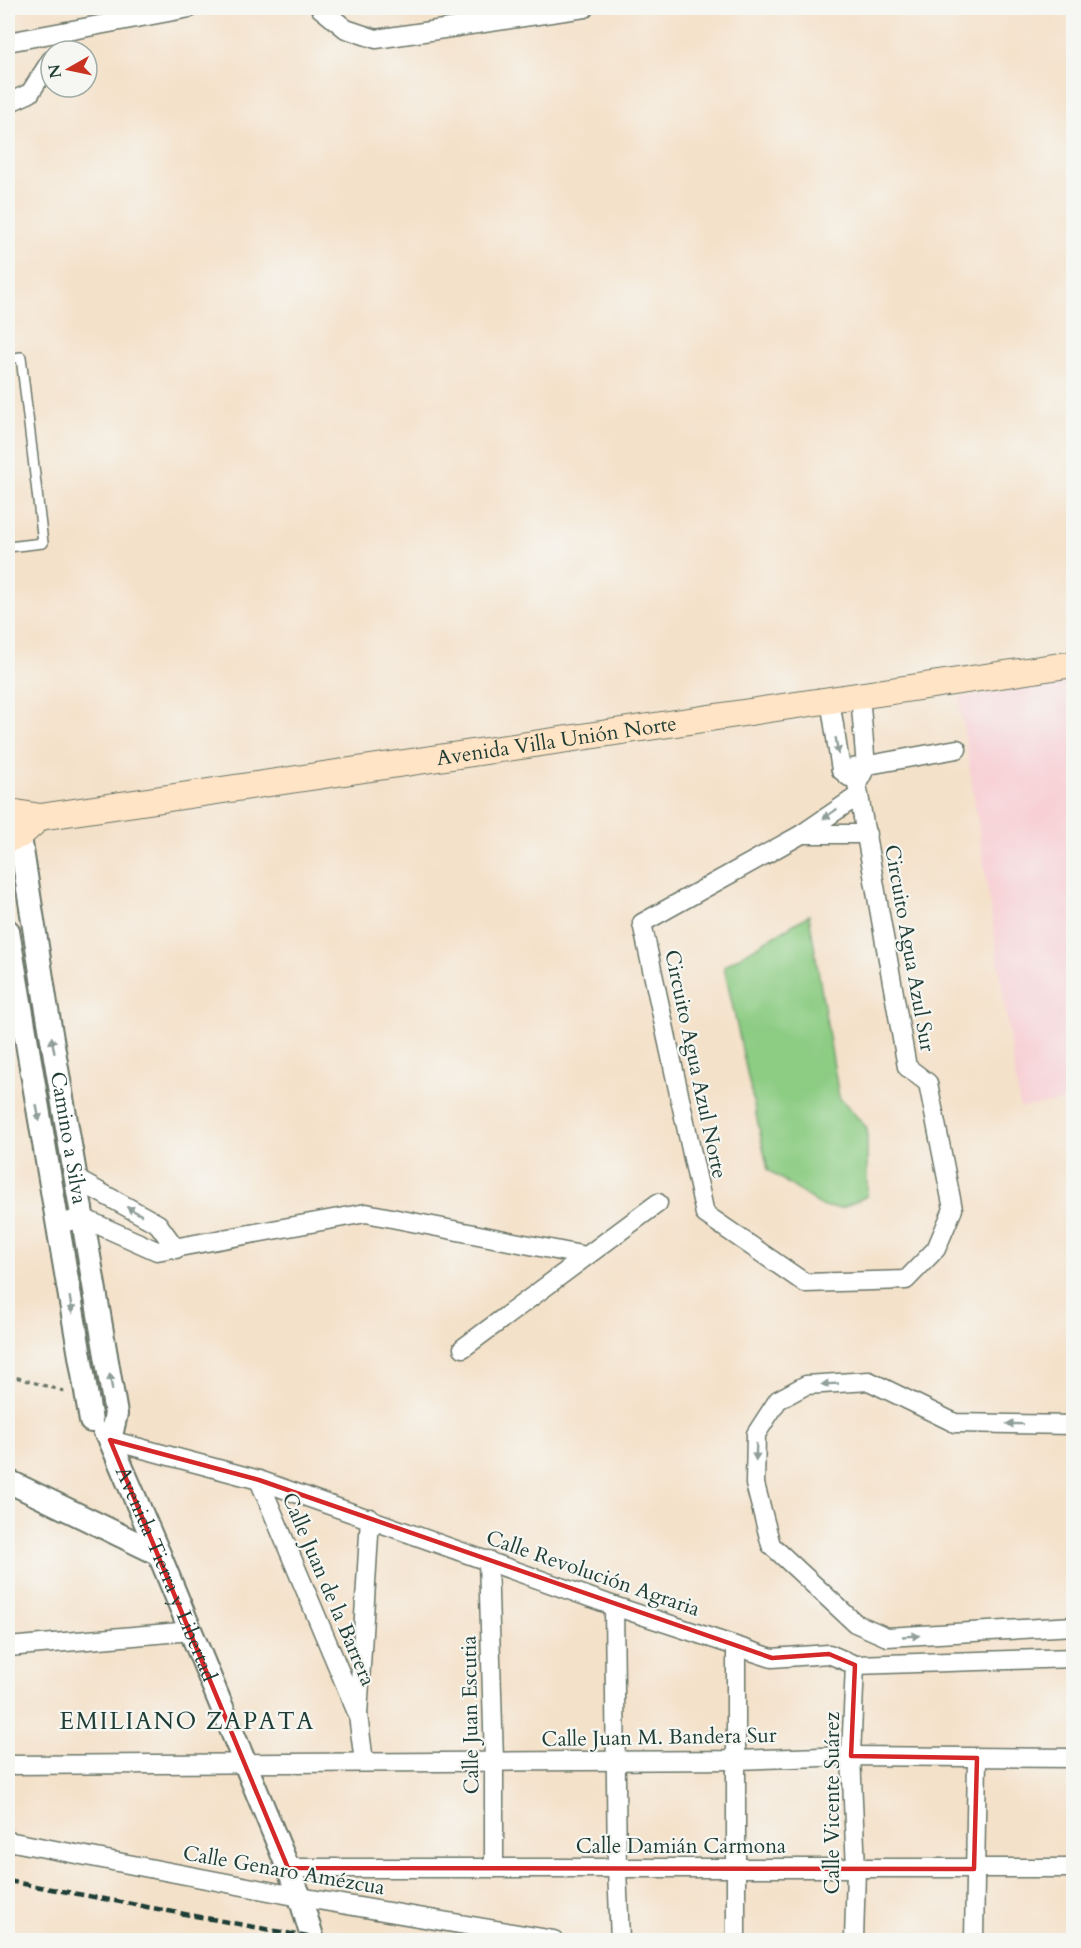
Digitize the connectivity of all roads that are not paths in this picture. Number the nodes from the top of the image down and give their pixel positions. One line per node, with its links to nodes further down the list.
1 (190, 8): 4 (street)
2 (321, 8): 3 (street)
3 (585, 8)
4 (65, 31): 5 (street); 6 (street)
5 (61, 39)
6 (8, 42)
7 (39, 79): 8 (street)
8 (8, 104)
9 (8, 359): 10 (lane)
10 (8, 547)
11 (1074, 664): 12 (main road, Avenida Villa Unión Norte)
12 (860, 695): 13 (main road, Avenida Villa Unión Norte); 15 (street)
13 (830, 700): 16 (street, one-way to 16); 18 (main road, Avenida Villa Unión Norte)
14 (957, 749): 15 (street)
15 (866, 767): 16 (street); 17 (street)
16 (841, 770): 17 (street)
17 (858, 790): 19 (street, one-way to 19); 20 (street, Circuito Agua Azul Sur)
18 (18, 824): 22 (street, Camino a Silva)
19 (802, 834): 20 (street); 28 (street, Circuito Agua Azul Norte)
20 (867, 834): 28 (street, Circuito Agua Azul Sur)
21 (8, 931): 23 (street)
22 (46, 1004): 23 (street); 24 (street, Camino a Silva, one-way to 22)
23 (20, 1008): 25 (street, one-way to 25)
24 (68, 1136): 25 (street); 26 (street, Camino a Silva)
25 (43, 1142): 30 (street)
26 (76, 1179): 29 (street, Camino a Silva); 31 (street, one-way to 26)
27 (658, 1203): 32 (street)
28 (705, 1214)
29 (83, 1218): 30 (street); 31 (street); 36 (street, Camino a Silva, one-way to 29)
30 (58, 1224): 34 (street, one-way to 34)
31 (176, 1249): 32 (street)
32 (586, 1256): 33 (street)
33 (463, 1348)
34 (91, 1421): 36 (street)
35 (1074, 1425): 43 (street, one-way to 43)
36 (110, 1440): 37 (street, Calle Revolución Agraria); 40 (street, Avenida Tierra y Libertad)
37 (259, 1480): 39 (street, Calle Revolución Agraria); 49 (street, Calle Juan de la Barrera)
38 (8, 1481): 40 (street)
39 (370, 1518): 41 (street, Calle Revolución Agraria); 49 (street, Calle Juan de la Barrera)
40 (159, 1554): 44 (street, Avenida Tierra y Libertad)
41 (488, 1560): 42 (street, Calle Revolución Agraria); 55 (street, Calle Juan Escutia)
42 (614, 1606): 46 (street, Calle Revolución Agraria); 53 (street)
43 (1074, 1626)
44 (191, 1631): 45 (street); 57 (street, Avenida Tierra y Libertad)
45 (8, 1647)
46 (736, 1647): 48 (street, Calle Revolución Agraria); 54 (street)
47 (1074, 1658): 48 (street, Calle Revolución Agraria)
48 (855, 1665): 50 (street, Calle Vicente Suárez)
49 (358, 1715): 56 (street, Calle Juan de la Barrera)
50 (851, 1756): 51 (street, Calle Juan M. Bandera Sur); 54 (street, Calle Juan M. Bandera Sur); 65 (street, Calle Vicente Suárez)
51 (977, 1758): 52 (street, Calle Juan M. Bandera Sur); 66 (street)
52 (1074, 1758)
53 (617, 1760): 54 (street, Calle Juan M. Bandera Sur); 55 (street, Calle Juan M. Bandera Sur); 63 (street)
54 (737, 1760): 64 (street)
55 (494, 1761): 56 (street, Calle Juan M. Bandera Sur); 61 (street, Calle Juan Escutia)
56 (364, 1762): 57 (street, Calle Juan M. Bandera Sur)
57 (245, 1763): 58 (street, Calle Juan M. Bandera Sur); 60 (street, Avenida Tierra y Libertad)
58 (8, 1766)
59 (8, 1841): 67 (street, Calle Genaro Amézcua)
60 (288, 1868): 61 (street, Calle Damián Carmona); 67 (street, Avenida Tierra y Libertad)
61 (494, 1868): 63 (street, Calle Damián Carmona)
62 (1074, 1868): 66 (street, Calle Damián Carmona)
63 (617, 1869): 64 (street, Calle Damián Carmona); 70 (street)
64 (737, 1869): 65 (street, Calle Damián Carmona); 71 (street)
65 (855, 1869): 66 (street, Calle Damián Carmona); 72 (street, Calle Vicente Suárez)
66 (974, 1869): 73 (street)
67 (300, 1897): 68 (street, Avenida Tierra y Libertad); 69 (street, Calle Genaro Amézcua)
68 (313, 1941)
69 (554, 1941)
70 (620, 1941)
71 (736, 1941)
72 (854, 1941)
73 (974, 1941)

